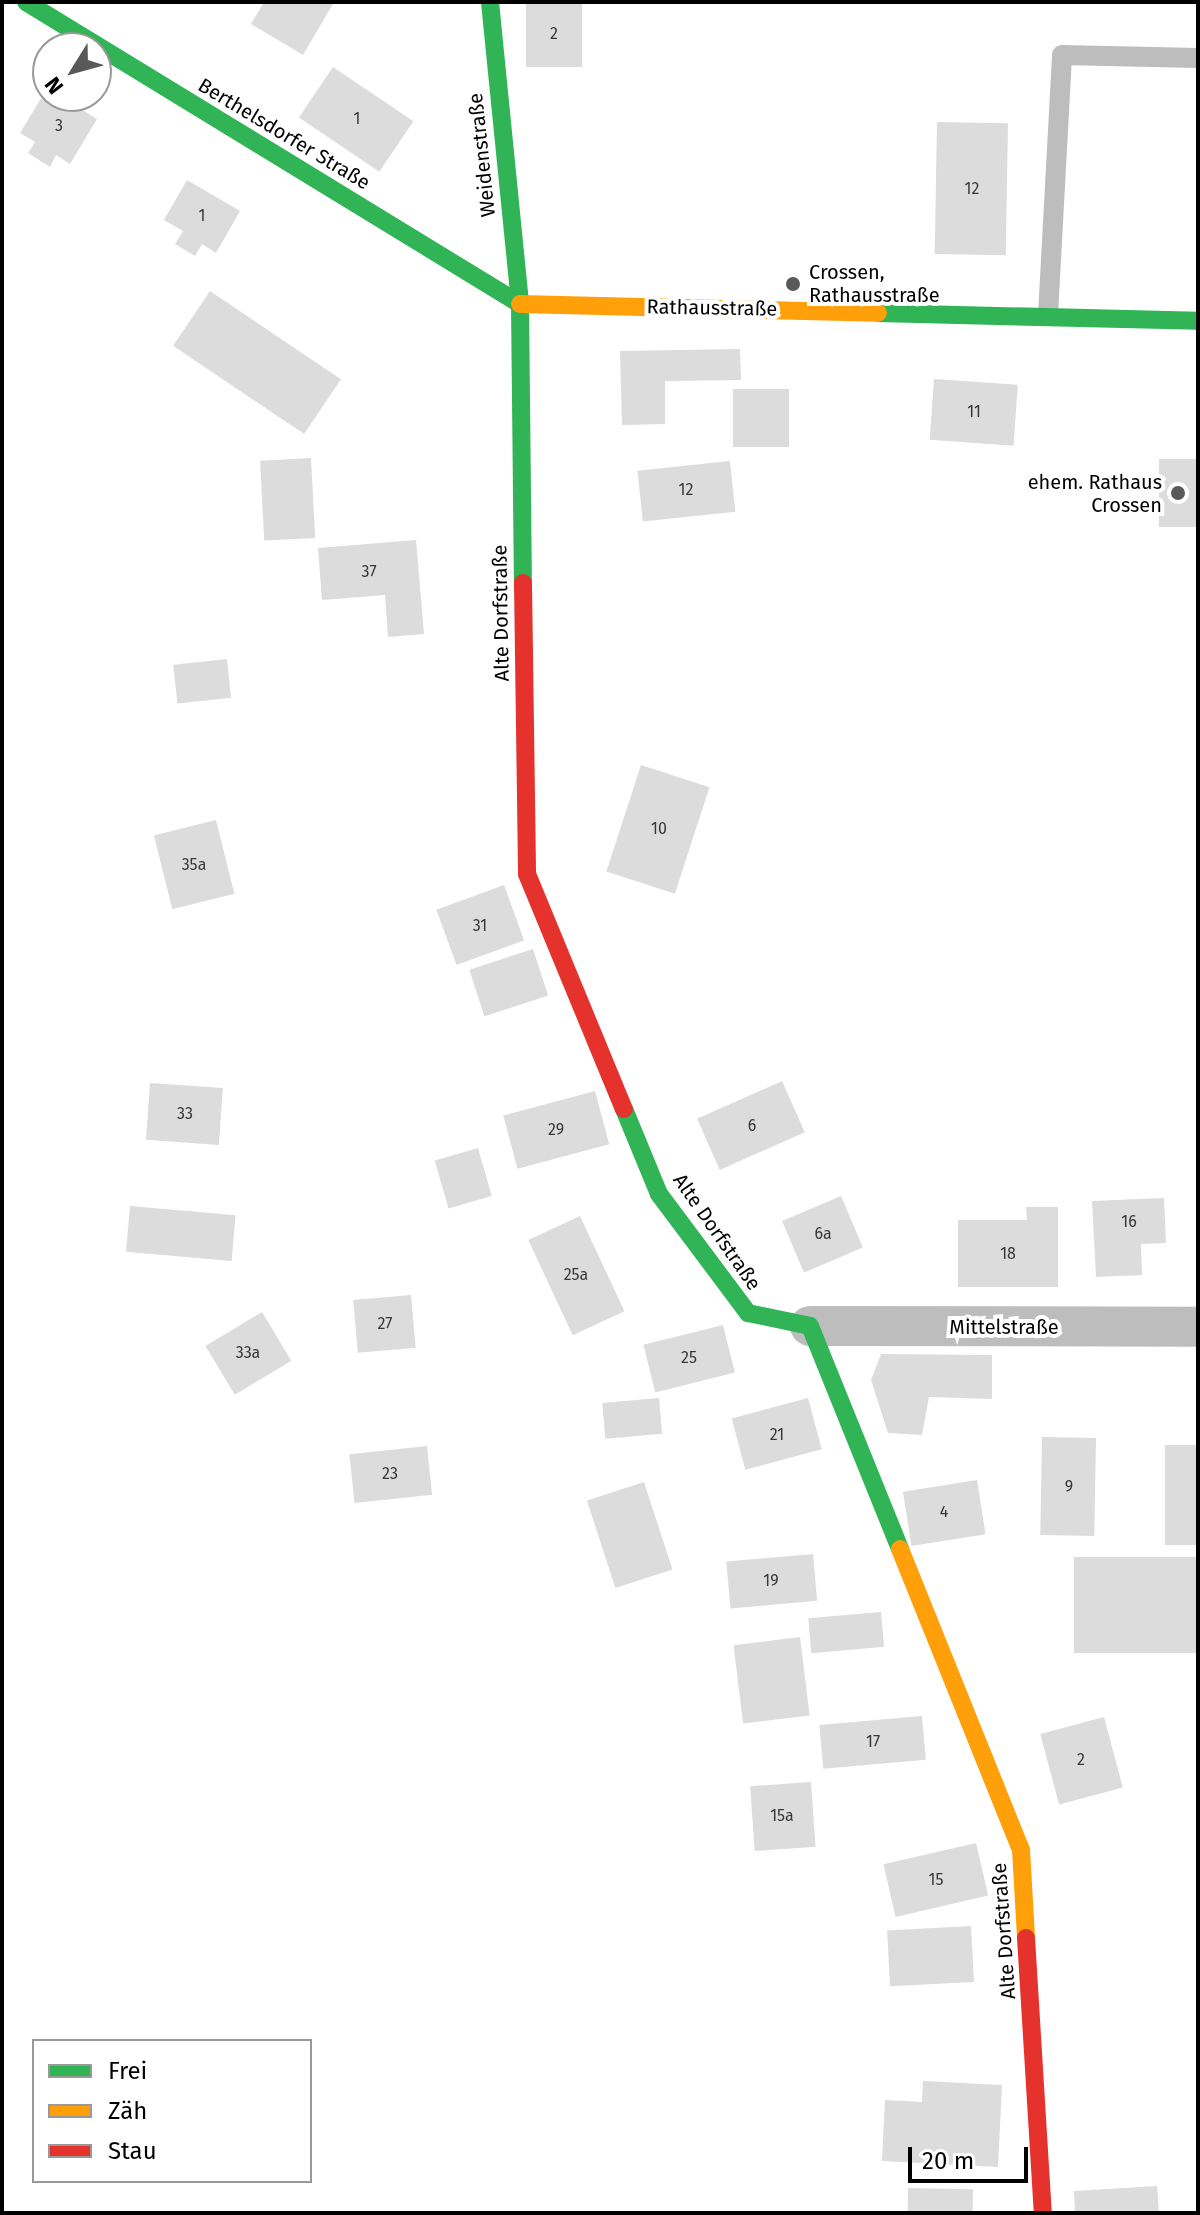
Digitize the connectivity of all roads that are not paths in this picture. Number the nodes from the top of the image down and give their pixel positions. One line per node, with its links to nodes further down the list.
1 (26, 2): 4 (street, Berthelsdorfer Straße)
2 (490, 2): 4 (street, Weidenstraße)
3 (1198, 58): 5 (lane)
4 (520, 304): 5 (street, Rathausstraße); 7 (street, Alte Dorfstraße)
5 (1048, 315): 6 (street, Rathausstraße)
6 (1198, 321)
7 (810, 1326): 8 (street, Mittelstraße); 9 (street, Alte Dorfstraße)
8 (1198, 1327)
9 (1043, 2213)

